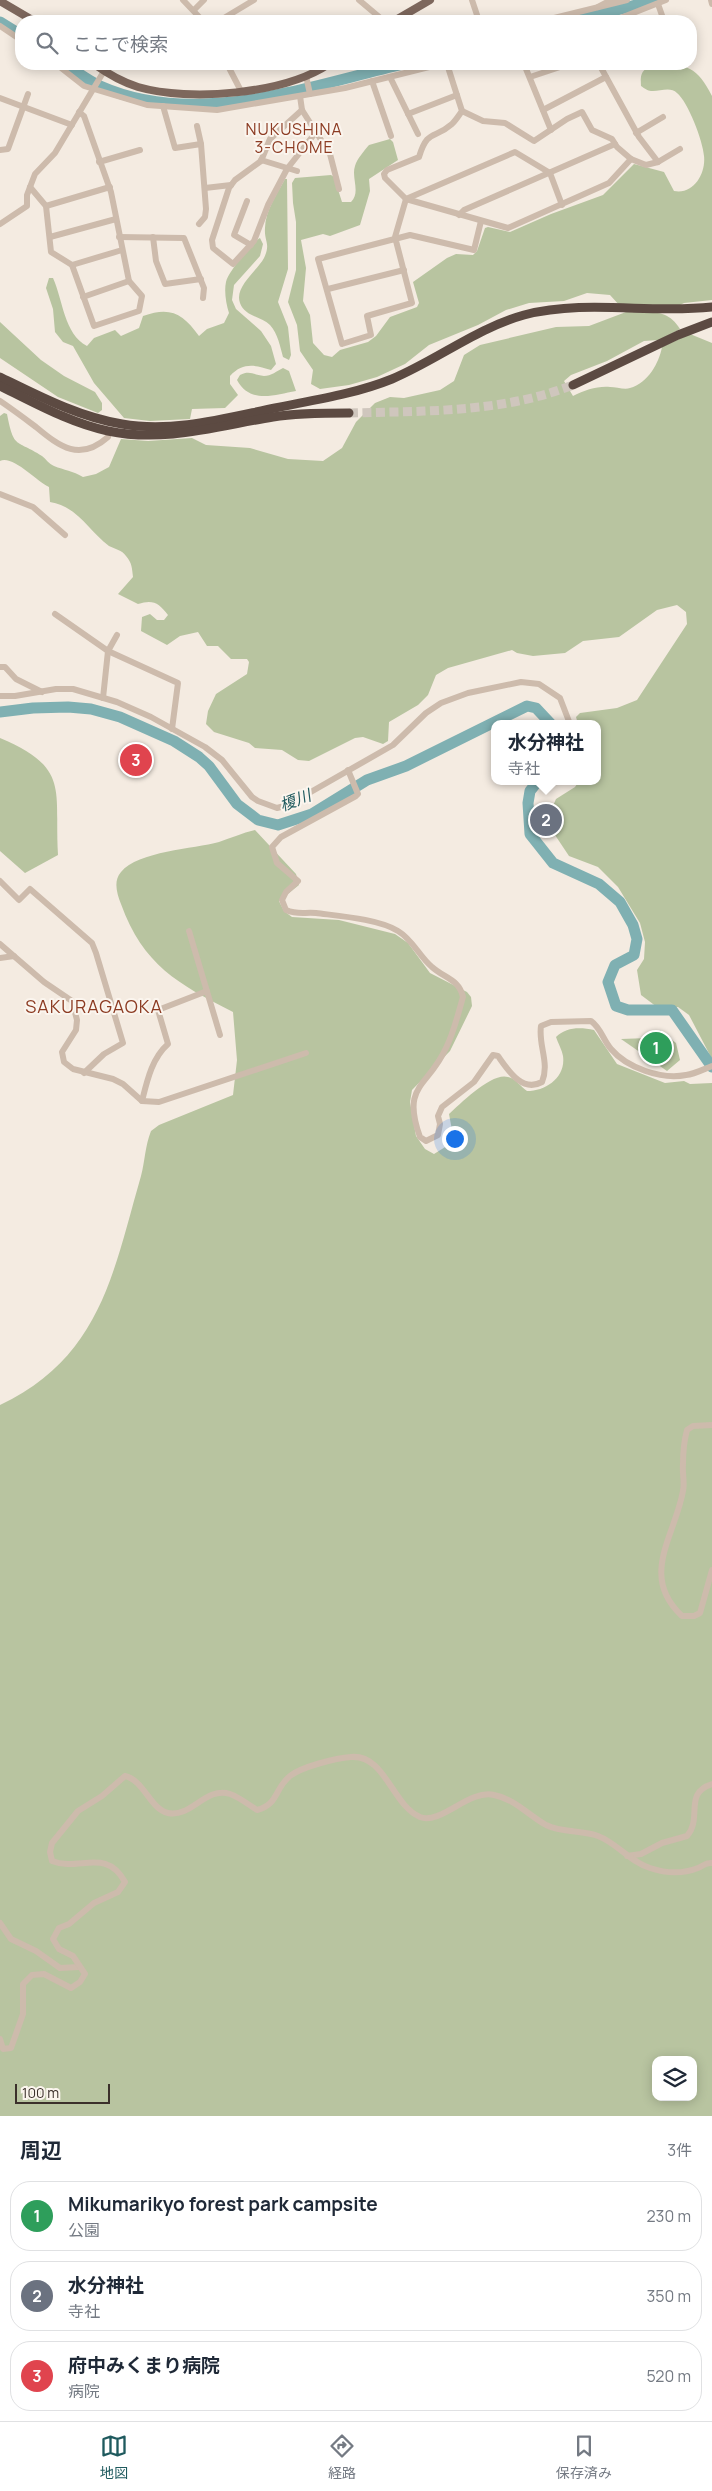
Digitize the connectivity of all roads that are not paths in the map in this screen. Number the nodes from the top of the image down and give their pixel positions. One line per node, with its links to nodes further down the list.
1 (0, 0): 16 (main road)
2 (183, 0): 15 (street)
3 (204, 0): 15 (street)
4 (254, 0): 18 (street)
5 (359, 0): 19 (street)
6 (430, 0): 20 (main road)
7 (472, 0): 21 (street)
8 (611, 0): 14 (street)
9 (627, 0): 14 (street)
10 (666, 0): 12 (street)
11 (711, 0): 13 (street)
12 (658, 4): 23 (street); 24 (street)
13 (712, 4)
14 (598, 8): 22 (street)
15 (194, 10): 17 (street)
16 (24, 15)
17 (198, 15)
18 (228, 15)
19 (377, 15)
20 (404, 15)
21 (477, 15)
22 (568, 15)
23 (629, 15)
24 (662, 15)
25 (0, 26): 26 (street)
26 (15, 36)
27 (64, 70): 41 (street)
28 (230, 70): 42 (street)
29 (318, 70): 36 (main road)
30 (417, 70): 37 (street)
31 (449, 70): 45 (street)
32 (527, 70): 38 (street)
33 (551, 70): 38 (street)
34 (602, 70): 39 (street)
35 (104, 71): 41 (street); 42 (main road)
36 (306, 76): 42 (main road); 44 (street)
37 (390, 77): 40 (street); 54 (street)
38 (530, 77): 51 (street)
39 (606, 77): 51 (street); 60 (street)
40 (372, 81): 44 (street); 62 (street)
41 (92, 88): 48 (street); 53 (street)
42 (241, 91)
43 (28, 94): 49 (street)
44 (310, 94): 46 (street)
45 (457, 95): 52 (street); 54 (street)
46 (300, 96): 48 (street); 50 (street)
47 (0, 98): 49 (street)
48 (163, 106): 63 (street)
49 (24, 107): 56 (street); 66 (street)
50 (302, 110): 59 (street); 69 (street)
51 (543, 110): 58 (street)
52 (462, 111): 58 (street); 80 (street)
53 (79, 112): 56 (street); 70 (street)
54 (408, 114): 61 (street)
55 (664, 117): 60 (street)
56 (72, 125): 76 (street)
57 (197, 126): 63 (street)
58 (551, 130): 64 (street)
59 (316, 132): 72 (street); 79 (street)
60 (636, 133): 71 (street)
61 (418, 134)
62 (391, 136)
63 (201, 144): 78 (street)
64 (615, 144): 68 (street); 74 (street)
65 (680, 149): 71 (street)
66 (0, 150)
67 (140, 150): 70 (street)
68 (631, 159): 71 (street); 82 (street)
69 (261, 160): 72 (street); 75 (street)
70 (99, 162): 77 (street)
71 (658, 162)
72 (287, 169): 73 (street); 93 (street)
73 (297, 171)
74 (550, 173): 80 (street); 82 (street); 84 (street)
75 (231, 185): 78 (street); 93 (street)
76 (30, 187): 83 (street); 87 (street)
77 (110, 187): 83 (street); 85 (street)
78 (205, 188): 88 (street)
79 (339, 189)
80 (406, 199): 84 (street); 91 (street)
81 (247, 201): 93 (street)
82 (562, 205): 86 (street)
83 (46, 206): 92 (street)
84 (459, 215): 86 (street)
85 (116, 218): 89 (street); 92 (street)
86 (481, 221): 91 (street)
87 (0, 224)
88 (199, 224)
89 (119, 237): 90 (street); 94 (street)
90 (153, 237): 97 (street); 97 (street)
91 (396, 237): 96 (street); 99 (street)
92 (50, 238): 95 (street)
93 (251, 244)
94 (122, 250): 95 (street); 98 (street)
95 (72, 265): 100 (street)
96 (404, 270): 99 (street); 99 (street)
97 (201, 279): 101 (street)
98 (130, 281): 100 (street); 100 (street)
99 (328, 289)
100 (83, 297)
101 (203, 298)
102 (712, 307): 109 (highway)
103 (712, 322): 105 (highway)
104 (0, 377): 109 (highway)
105 (573, 385)
106 (0, 386): 109 (highway)
107 (0, 401): 110 (street)
108 (348, 413): 109 (highway)
109 (203, 427)
110 (108, 437)
111 (0, 494): 112 (street)
112 (65, 535)
113 (56, 614): 115 (street)
114 (117, 635): 115 (street)
115 (108, 651): 119 (street); 121 (street)
116 (0, 667): 117 (street)
117 (43, 692): 118 (street); 119 (street)
118 (0, 696)
119 (103, 698): 121 (street)
120 (568, 720): 122 (street)
121 (172, 729): 122 (street)
122 (348, 770): 131 (street)
123 (0, 881): 132 (street)
124 (189, 931): 128 (street)
125 (0, 944): 126 (street)
126 (14, 956): 127 (street); 132 (street)
127 (0, 958)
128 (207, 992): 129 (street); 133 (street)
129 (220, 1035)
130 (306, 1053): 133 (street)
131 (712, 1066)
132 (84, 1073): 133 (street)
133 (142, 1101)
134 (712, 1425): 135 (street)
135 (712, 1570)
136 (712, 1784): 137 (street)
137 (627, 1856): 138 (street); 140 (street)
138 (712, 1863)
139 (0, 1923): 140 (street)
140 (79, 1967): 141 (street)
141 (0, 2039)

